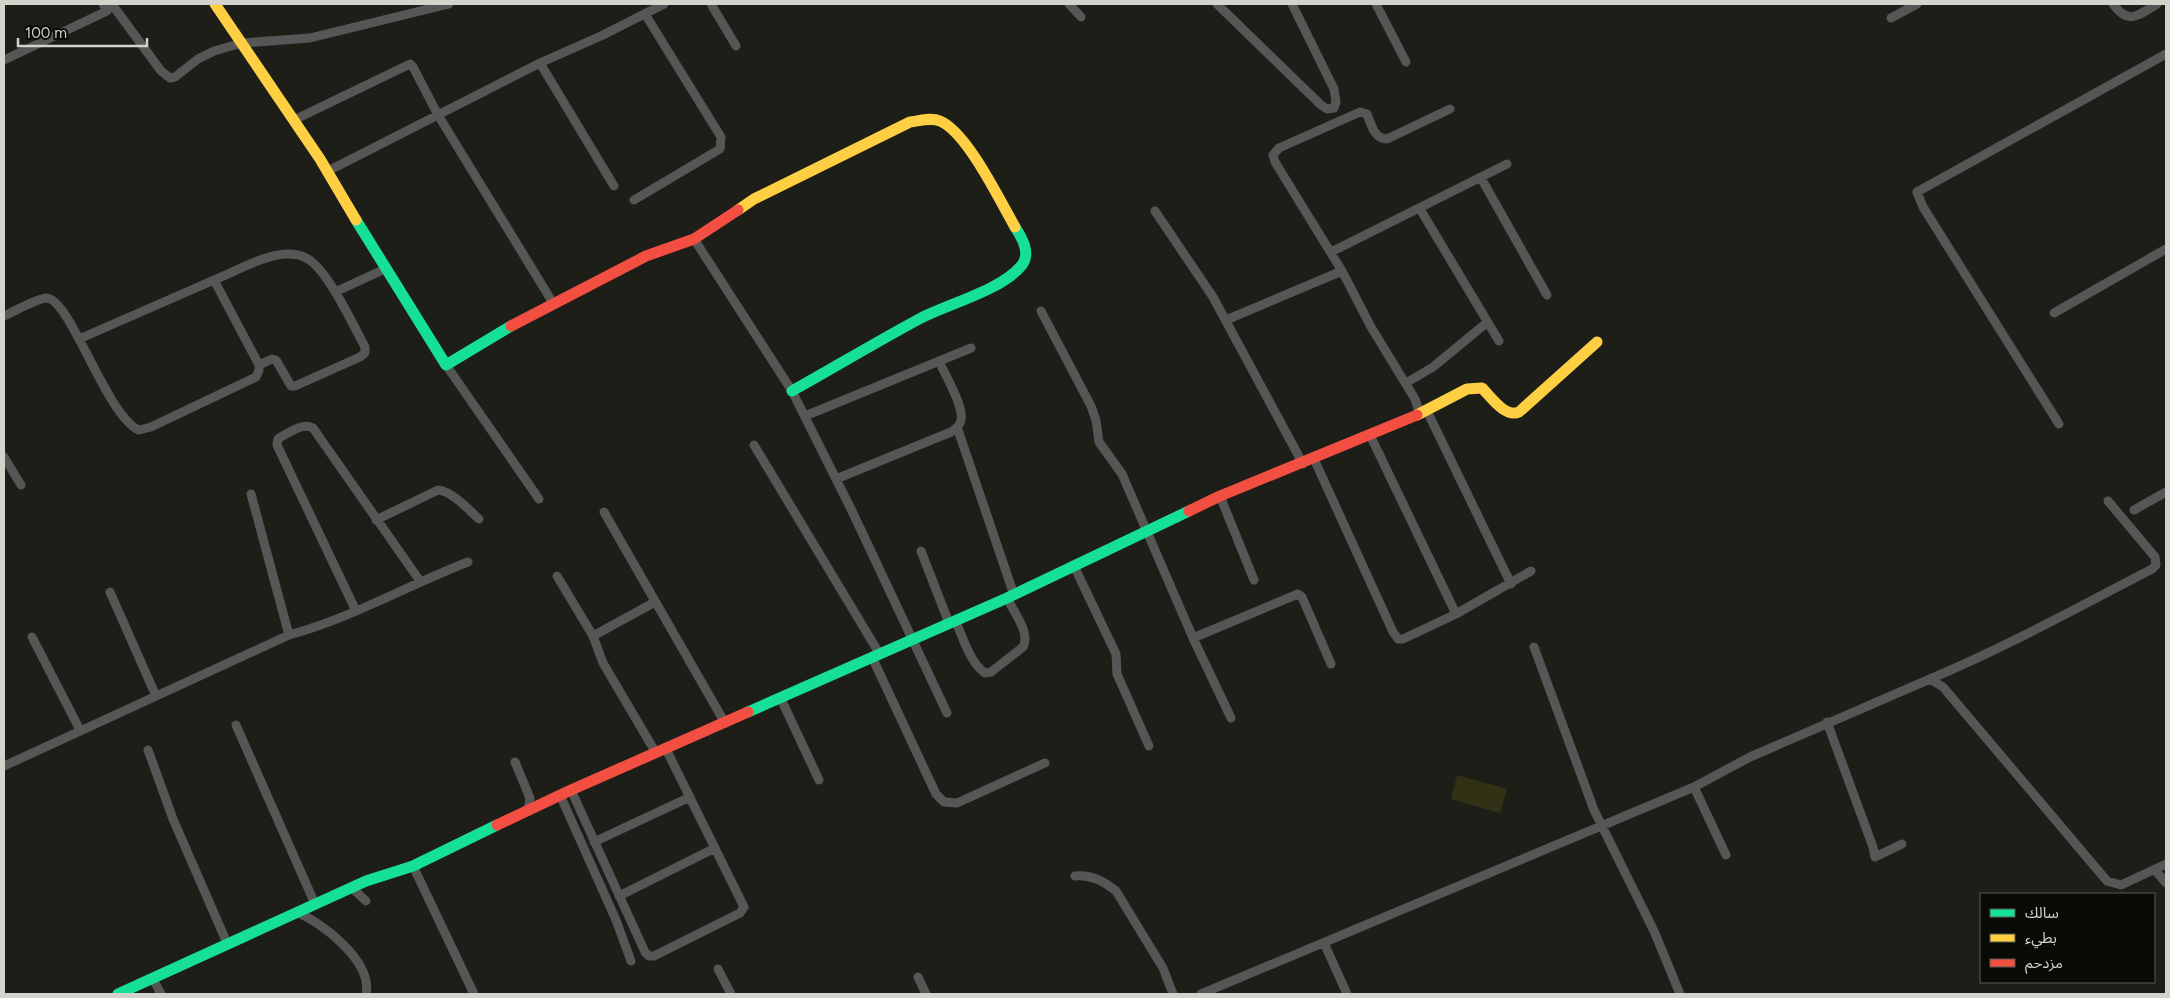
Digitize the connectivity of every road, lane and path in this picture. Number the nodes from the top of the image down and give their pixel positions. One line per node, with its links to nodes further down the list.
1 (215, 4): 16 (street)
2 (449, 4): 16 (street)
3 (664, 4): 13 (street)
4 (711, 4): 17 (street)
5 (1069, 4): 14 (street)
6 (1217, 4): 7 (street)
7 (1292, 4)
8 (1376, 4): 20 (street)
9 (1917, 4): 15 (street)
10 (2113, 4): 11 (street)
11 (2157, 4)
12 (111, 6): 16 (street); 19 (street)
13 (646, 14): 21 (street); 29 (street)
14 (1081, 18)
15 (1891, 18)
16 (242, 43): 24 (street)
17 (736, 46)
18 (2166, 54): 57 (street)
19 (4, 60)
20 (1406, 62)
21 (540, 63): 23 (street); 28 (street)
22 (1450, 109): 34 (street)
23 (438, 115): 24 (street); 26 (street); 40 (street)
24 (294, 120): 26 (street)
25 (1508, 164): 27 (street)
26 (328, 171): 35 (street)
27 (1481, 178): 30 (street); 39 (street)
28 (614, 186)
29 (634, 200)
30 (1420, 209): 34 (street); 47 (street)
31 (1155, 210): 44 (street)
32 (694, 239): 40 (street); 54 (street); 54 (street)
33 (2166, 249): 42 (street)
34 (1331, 252): 36 (street)
35 (385, 269): 38 (street); 52 (street)
36 (1342, 271): 44 (street); 53 (street)
37 (214, 280): 38 (street); 46 (street); 51 (street)
38 (335, 292): 51 (street)
39 (1547, 295)
40 (553, 303): 52 (street)
41 (1041, 310): 75 (street)
42 (2054, 313)
43 (4, 316): 46 (street)
44 (1226, 320): 63 (street)
45 (1484, 325): 53 (street)
46 (79, 339): 51 (street)
47 (1499, 341)
48 (1597, 342): 55 (street)
49 (970, 348): 50 (street)
50 (939, 361): 56 (street); 58 (street)
51 (259, 365)
52 (446, 365): 69 (street)
53 (1406, 383): 55 (street)
54 (792, 391): 56 (street)
55 (1424, 413): 59 (street); 83 (street)
56 (805, 416): 64 (street)
57 (2059, 424)
58 (957, 427): 64 (street); 85 (street)
59 (1370, 435): 62 (street); 88 (street)
60 (754, 445): 96 (street)
61 (4, 457): 65 (street)
62 (1314, 459): 63 (street); 88 (street)
63 (1303, 464): 68 (street)
64 (836, 479): 94 (street)
65 (22, 485)
66 (2166, 492): 71 (street)
67 (251, 494): 90 (street)
68 (1220, 496): 75 (street); 81 (street)
69 (539, 499)
70 (2108, 501): 98 (street)
71 (2134, 510)
72 (604, 512): 86 (street)
73 (479, 519): 74 (street)
74 (376, 520): 82 (street); 87 (street)
75 (1148, 531): 78 (street); 93 (street)
76 (921, 551): 89 (street)
77 (468, 562): 82 (street)
78 (1074, 566): 85 (street); 107 (street)
79 (1531, 571): 83 (street)
80 (557, 576): 91 (street)
81 (1254, 580)
82 (420, 581): 87 (street)
83 (1511, 584): 88 (street)
84 (110, 592): 99 (street)
85 (1010, 597): 89 (street); 89 (street)
86 (655, 602): 91 (street); 104 (street)
87 (356, 611): 90 (street)
88 (1456, 614)
89 (952, 621): 94 (street)
90 (289, 635): 99 (street)
91 (593, 636): 109 (street)
92 (32, 637): 106 (street)
93 (1193, 638): 97 (street); 102 (street)
94 (912, 639): 96 (street); 101 (street)
95 (1534, 647): 118 (street)
96 (875, 655): 100 (street); 111 (street)
97 (1331, 664)
98 (1930, 678): 103 (street); 125 (street)
99 (156, 696): 106 (street)
100 (781, 699): 104 (street); 113 (street)
101 (947, 713)
102 (1231, 718)
103 (1827, 722): 114 (street); 120 (street)
104 (725, 723): 109 (street)
105 (236, 725): 131 (street)
106 (80, 730): 112 (street)
107 (1149, 746)
108 (148, 750): 133 (street)
109 (661, 751): 115 (street); 116 (street)
110 (515, 762): 117 (street)
111 (1044, 763)
112 (4, 766)
113 (819, 780)
114 (1694, 787): 118 (street); 122 (street)
115 (565, 793): 117 (street); 119 (street); 135 (street)
116 (690, 797): 119 (street); 121 (street)
117 (528, 810): 124 (street)
118 (1604, 822): 134 (street); 148 (street)
119 (594, 842): 129 (street)
120 (1902, 844)
121 (715, 848): 129 (street); 129 (street)
122 (1726, 855)
123 (2166, 864): 125 (street)
124 (413, 866): 128 (street); 142 (street)
125 (2155, 870): 127 (street)
126 (1075, 876): 145 (street)
127 (2166, 883)
128 (352, 888): 130 (street); 131 (street)
129 (619, 896)
130 (366, 902)
131 (315, 904): 132 (street)
132 (296, 912): 133 (street); 141 (street)
133 (227, 943): 138 (street)
134 (1324, 943): 146 (street); 147 (street)
135 (631, 962)
136 (718, 969): 143 (street)
137 (918, 978): 144 (street)
138 (153, 979): 139 (street); 140 (street)
139 (118, 994)
140 (161, 994)
141 (366, 994)
142 (474, 994)
143 (731, 994)
144 (926, 994)
145 (1173, 994)
146 (1201, 994)
147 (1348, 994)
148 (1680, 994)

